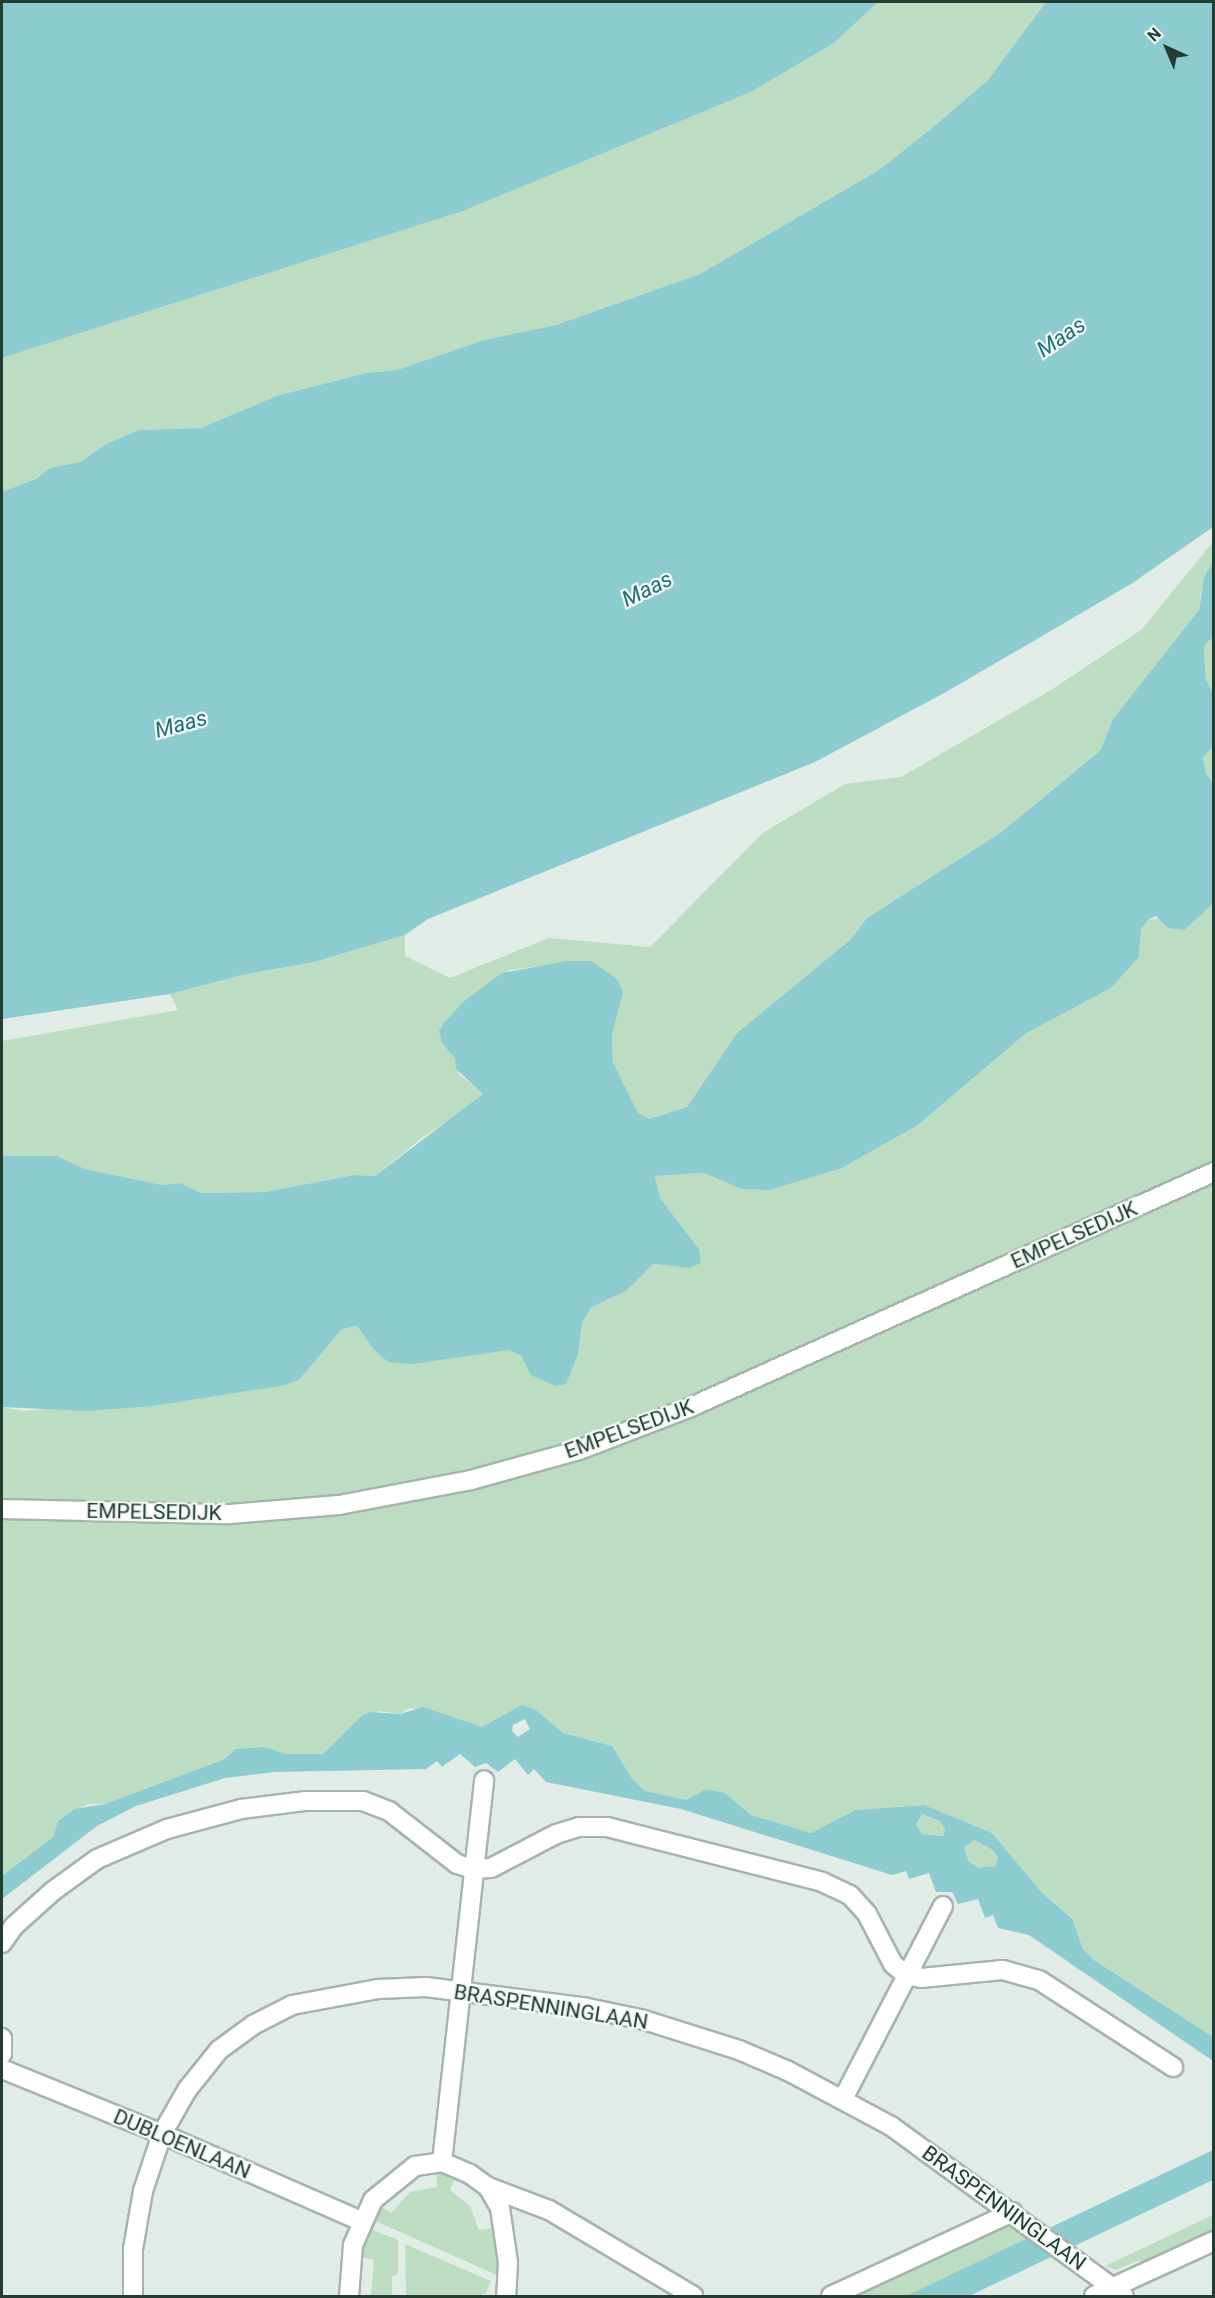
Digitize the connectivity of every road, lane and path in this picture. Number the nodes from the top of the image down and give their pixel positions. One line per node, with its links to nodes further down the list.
1 (1214, 1172): 2 (street, EMPELSEDIJK)
2 (2, 1509)
3 (484, 1780): 4 (street)
4 (472, 1869): 6 (street); 7 (street); 8 (street)
5 (944, 1906): 7 (street)
6 (2, 1943)
7 (906, 1975): 11 (street); 13 (street)
8 (458, 1991): 13 (street, BRASPENNINGLAAN); 14 (street, BRASPENNINGLAAN); 15 (street)
9 (2, 2038): 10 (street)
10 (2, 2054)
11 (1173, 2067)
12 (2, 2069): 14 (street, DUBLOENLAAN)
13 (844, 2097): 17 (street, BRASPENNINGLAAN)
14 (162, 2134): 18 (street, DUBLOENLAAN); 21 (street, BRASPENNINGLAAN)
15 (442, 2162): 16 (street); 18 (street)
16 (488, 2187): 23 (street); 24 (street)
17 (1019, 2217): 20 (street, BRASPENNINGLAAN); 25 (street)
18 (361, 2221): 22 (street)
19 (1214, 2241): 20 (street)
20 (1118, 2292): 26 (street)
21 (133, 2296)
22 (349, 2296)
23 (506, 2296)
24 (692, 2296)
25 (831, 2296)
26 (1094, 2296)

